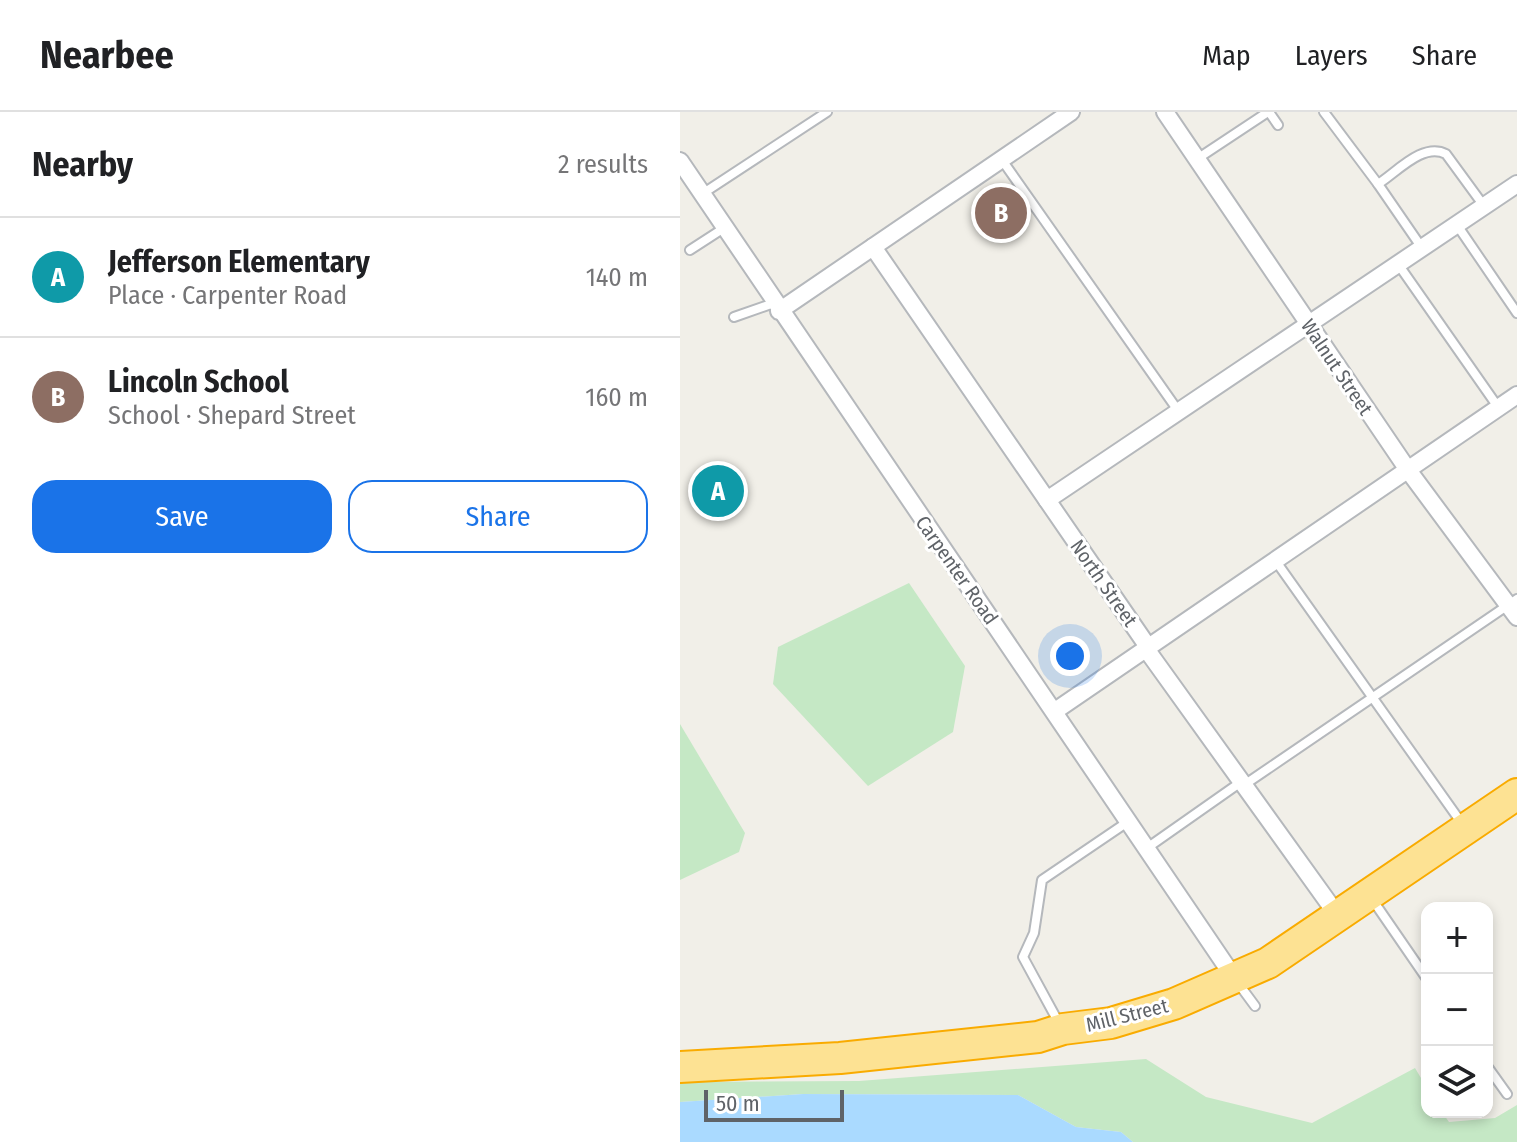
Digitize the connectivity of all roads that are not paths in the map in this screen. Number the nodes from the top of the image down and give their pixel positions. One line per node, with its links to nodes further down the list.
1 (827, 112): 12 (lane)
2 (1071, 112): 7 (street)
3 (1165, 112): 8 (street, Walnut Street)
4 (1268, 112): 6 (lane); 8 (lane)
5 (1324, 112): 10 (lane)
6 (1278, 125)
7 (1002, 159): 16 (street); 26 (lane)
8 (1197, 159): 23 (street, Walnut Street)
9 (680, 161): 12 (street, Carpenter Road)
10 (1378, 184): 13 (lane); 17 (lane)
11 (1517, 184): 13 (street)
12 (702, 194): 15 (street, Carpenter Road)
13 (1484, 207): 14 (street)
14 (1457, 225): 17 (street); 21 (lane)
15 (724, 228): 18 (lane); 20 (street, Carpenter Road)
16 (873, 247): 20 (street); 28 (street, North Street)
17 (1422, 248): 19 (street)
18 (690, 250)
19 (1398, 264): 23 (street); 25 (lane)
20 (776, 307): 22 (lane); 33 (street, Carpenter Road)
21 (1517, 313)
22 (734, 317)
23 (1309, 326): 26 (street); 27 (street, Walnut Street)
24 (1517, 395): 25 (street)
25 (1499, 408): 27 (street)
26 (1179, 412): 28 (street)
27 (1408, 470): 29 (street); 30 (street, Walnut Street)
28 (1047, 500): 31 (street, North Street)
29 (1275, 560): 31 (street); 32 (lane)
30 (1514, 607): 32 (lane)
31 (1147, 647): 33 (street); 34 (street, North Street)
32 (1372, 697): 34 (lane); 37 (lane)
33 (1055, 711): 36 (street, Carpenter Road)
34 (1243, 784): 38 (lane); 40 (street, North Street)
35 (1517, 794): 37 (highway, Mill Street)
36 (1129, 821): 38 (street, Carpenter Road); 44 (lane)
37 (1466, 829): 39 (highway, Mill Street)
38 (1147, 848): 42 (street, Carpenter Road)
39 (1369, 895): 40 (highway, Mill Street); 41 (lane)
40 (1338, 916): 42 (highway, Mill Street)
41 (1424, 974)
42 (1235, 979): 43 (lane); 44 (highway, Mill Street)
43 (1255, 1006)
44 (1063, 1029): 45 (highway, Mill Street)
45 (680, 1067)
46 (1493, 1074): 47 (lane)
47 (1507, 1094)

